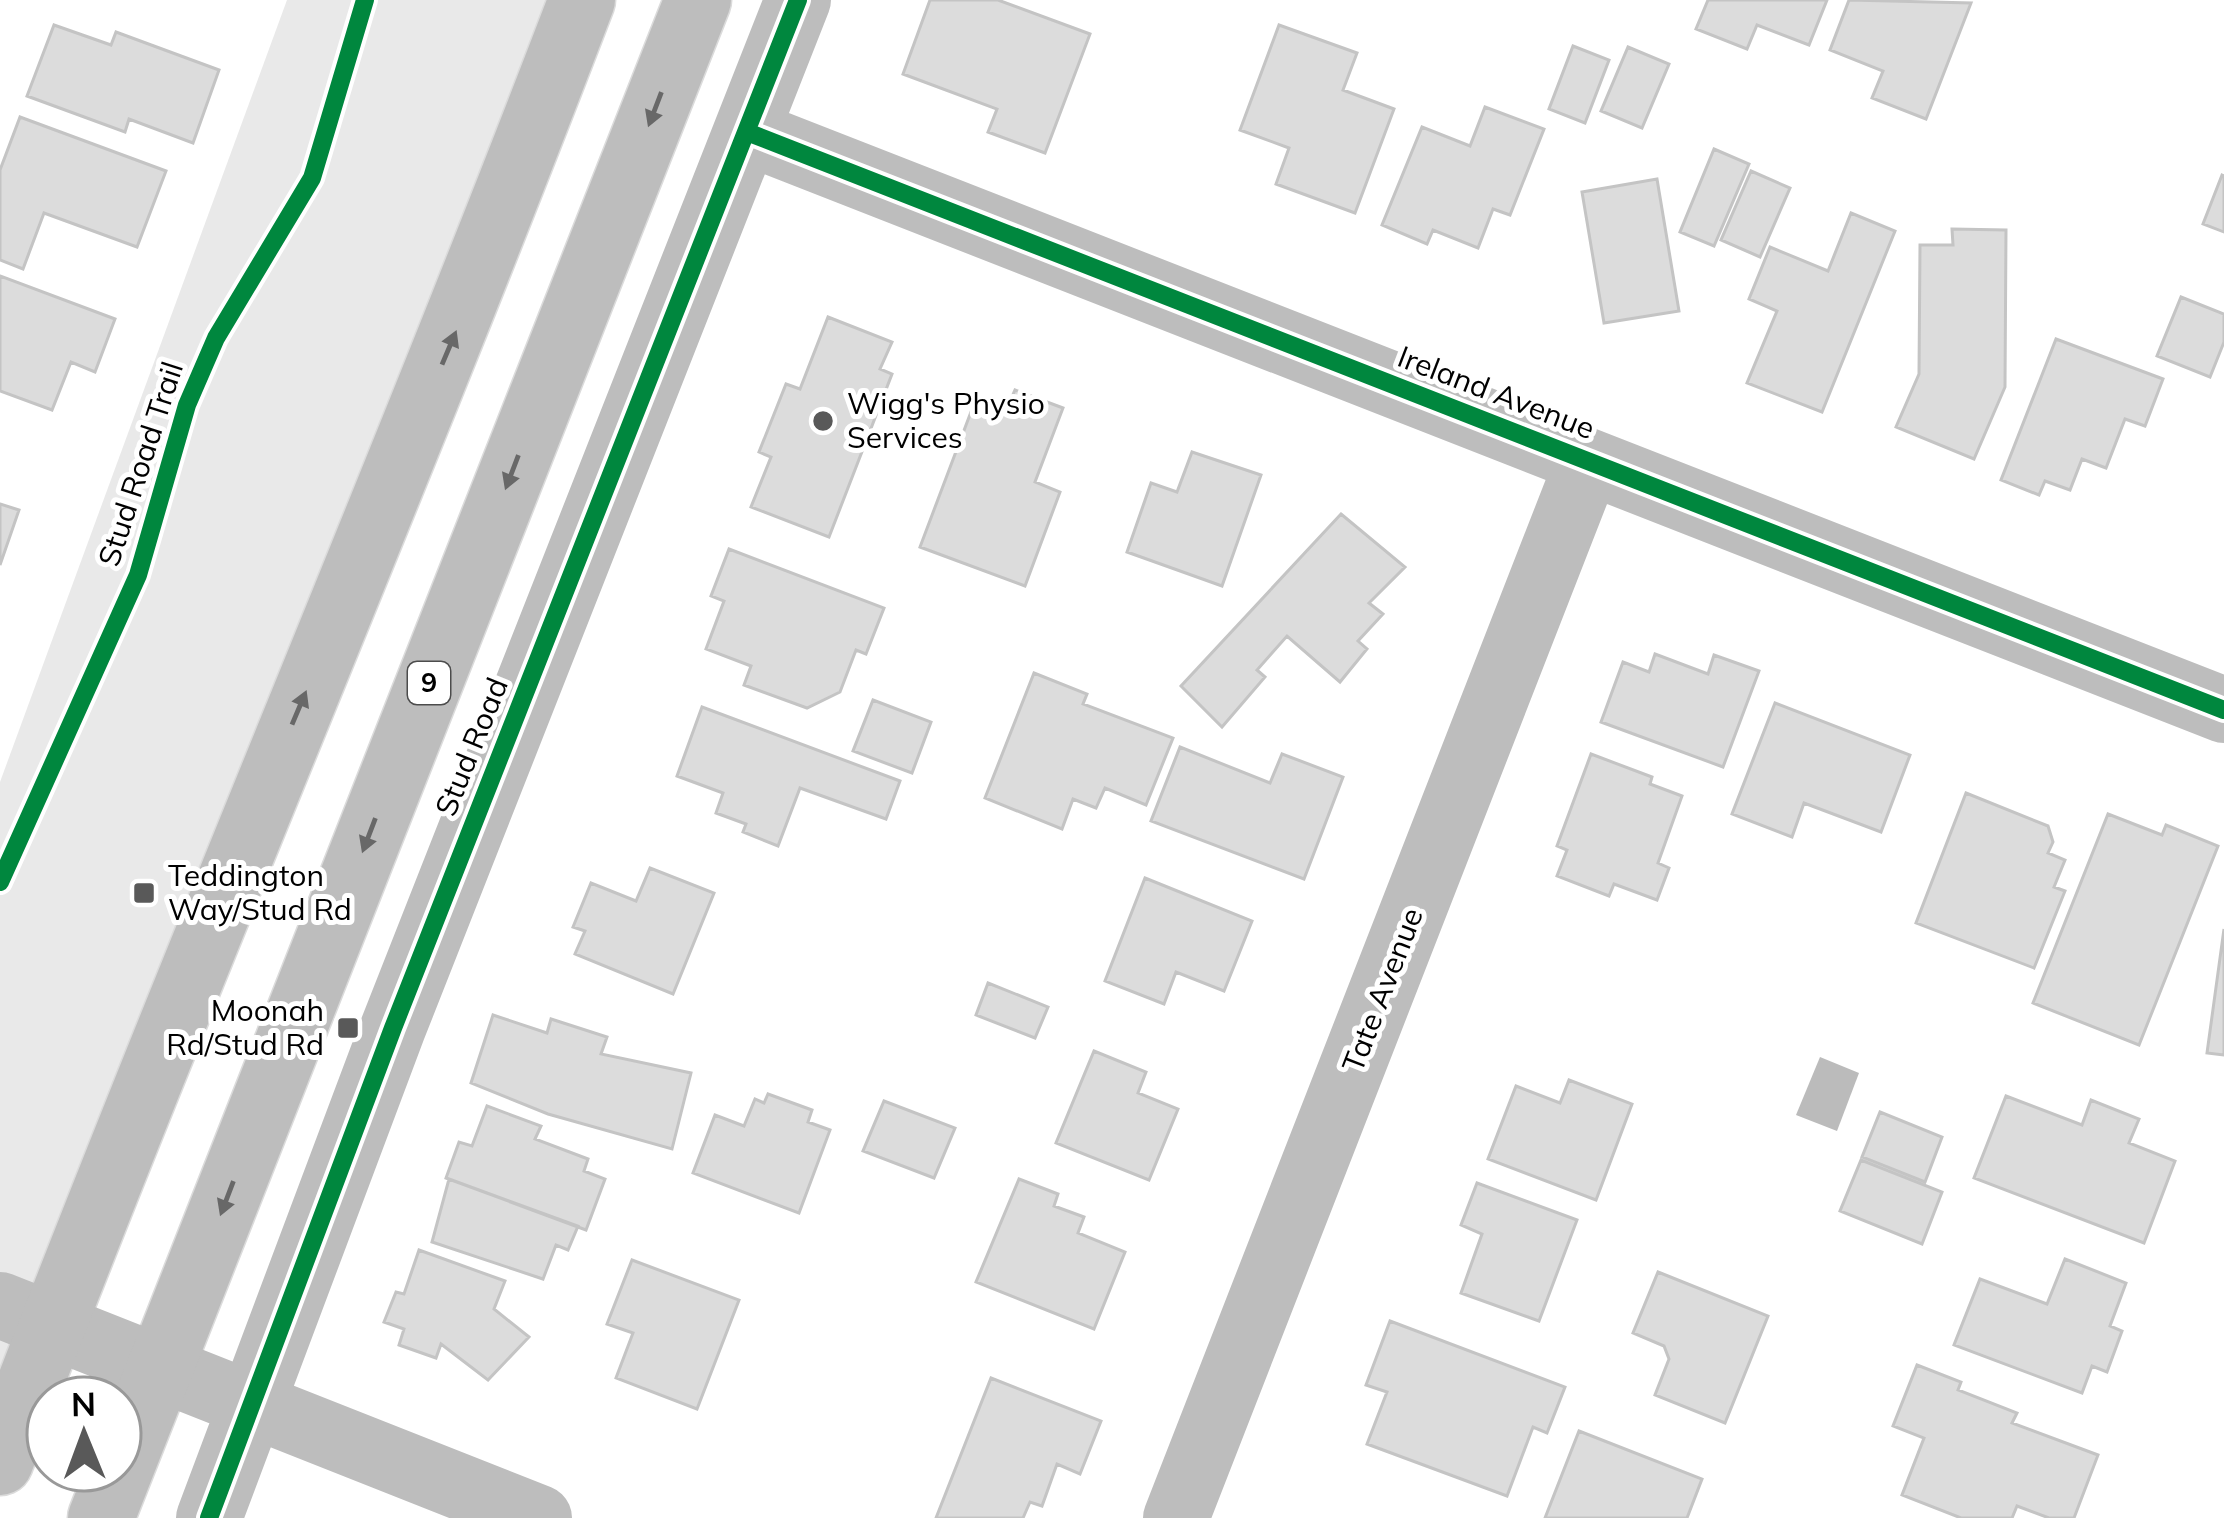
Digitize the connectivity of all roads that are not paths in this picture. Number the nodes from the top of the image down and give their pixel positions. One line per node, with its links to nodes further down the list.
1 (581, 0): 7 (street, one-way to 1)
2 (698, 0): 8 (street, Stud Road / 9, one-way to 8)
3 (797, 0): 4 (street, Stud Road)
4 (747, 131): 5 (street, Ireland Avenue); 9 (street, Stud Road)
5 (1588, 462): 6 (street, Ireland Avenue); 14 (street, Tate Avenue)
6 (2224, 710)
7 (26, 1314): 8 (street); 10 (street)
8 (160, 1367): 9 (street); 11 (street, Stud Road / 9)
9 (253, 1405): 12 (street, Stud Road); 13 (street)
10 (0, 1462)
11 (101, 1518)
12 (209, 1518)
13 (539, 1518)
14 (1176, 1518)

